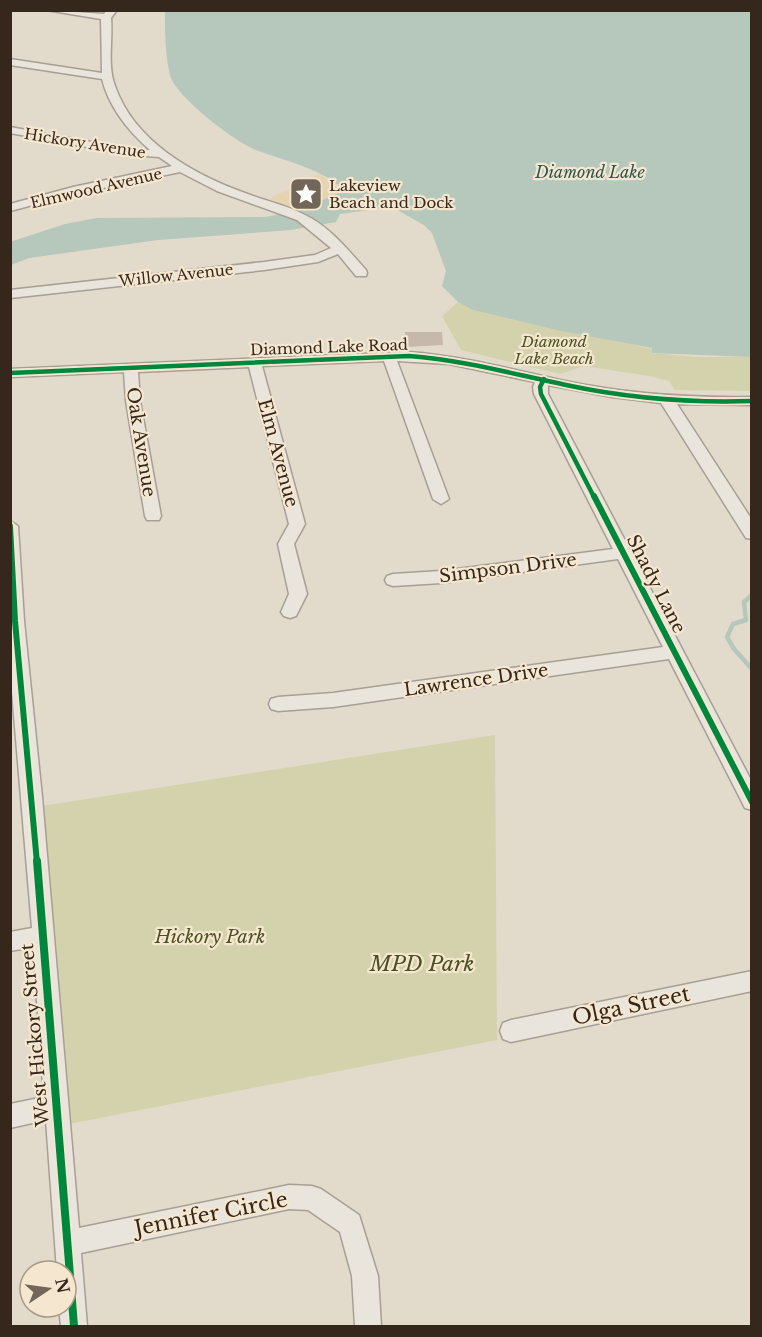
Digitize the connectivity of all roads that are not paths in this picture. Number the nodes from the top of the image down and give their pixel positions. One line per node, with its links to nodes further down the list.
1 (50, 10): 2 (street)
2 (110, 14): 4 (street)
3 (10, 62): 4 (street)
4 (108, 77): 6 (street)
5 (10, 130): 6 (street, Hickory Avenue)
6 (160, 154): 7 (street)
7 (181, 168): 8 (street, Elmwood Avenue); 9 (street)
8 (10, 208)
9 (339, 249): 10 (street); 11 (street, Willow Avenue)
10 (361, 273)
11 (10, 294)
12 (389, 357): 13 (street, Diamond Lake Road); 16 (street, Diamond Lake Road); 19 (street)
13 (254, 361): 14 (street, Diamond Lake Road); 25 (street, Elm Avenue)
14 (132, 367): 15 (street, Diamond Lake Road); 20 (street, Oak Avenue)
15 (10, 373)
16 (544, 380): 17 (street, Diamond Lake Road); 23 (street, Shady Lane)
17 (666, 399): 18 (street, Diamond Lake Road); 22 (street)
18 (752, 401)
19 (441, 499)
20 (153, 516)
21 (10, 526): 26 (street, West Hickory Street)
22 (752, 534)
23 (623, 553): 24 (street, Simpson Drive); 27 (street, Shady Lane)
24 (393, 580)
25 (290, 612)
26 (13, 621): 30 (street, West Hickory Street)
27 (673, 652): 28 (street, Lawrence Drive); 29 (street, Shady Lane)
28 (278, 704)
29 (752, 802)
30 (42, 936): 31 (street); 34 (street, West Hickory Street)
31 (10, 942)
32 (752, 981): 33 (street, Olga Street)
33 (511, 1031)
34 (56, 1106): 35 (street); 36 (street, West Hickory Street)
35 (10, 1116)
36 (69, 1243): 37 (street, West Hickory Street); 38 (street, Jennifer Circle)
37 (74, 1326)
38 (368, 1326)

